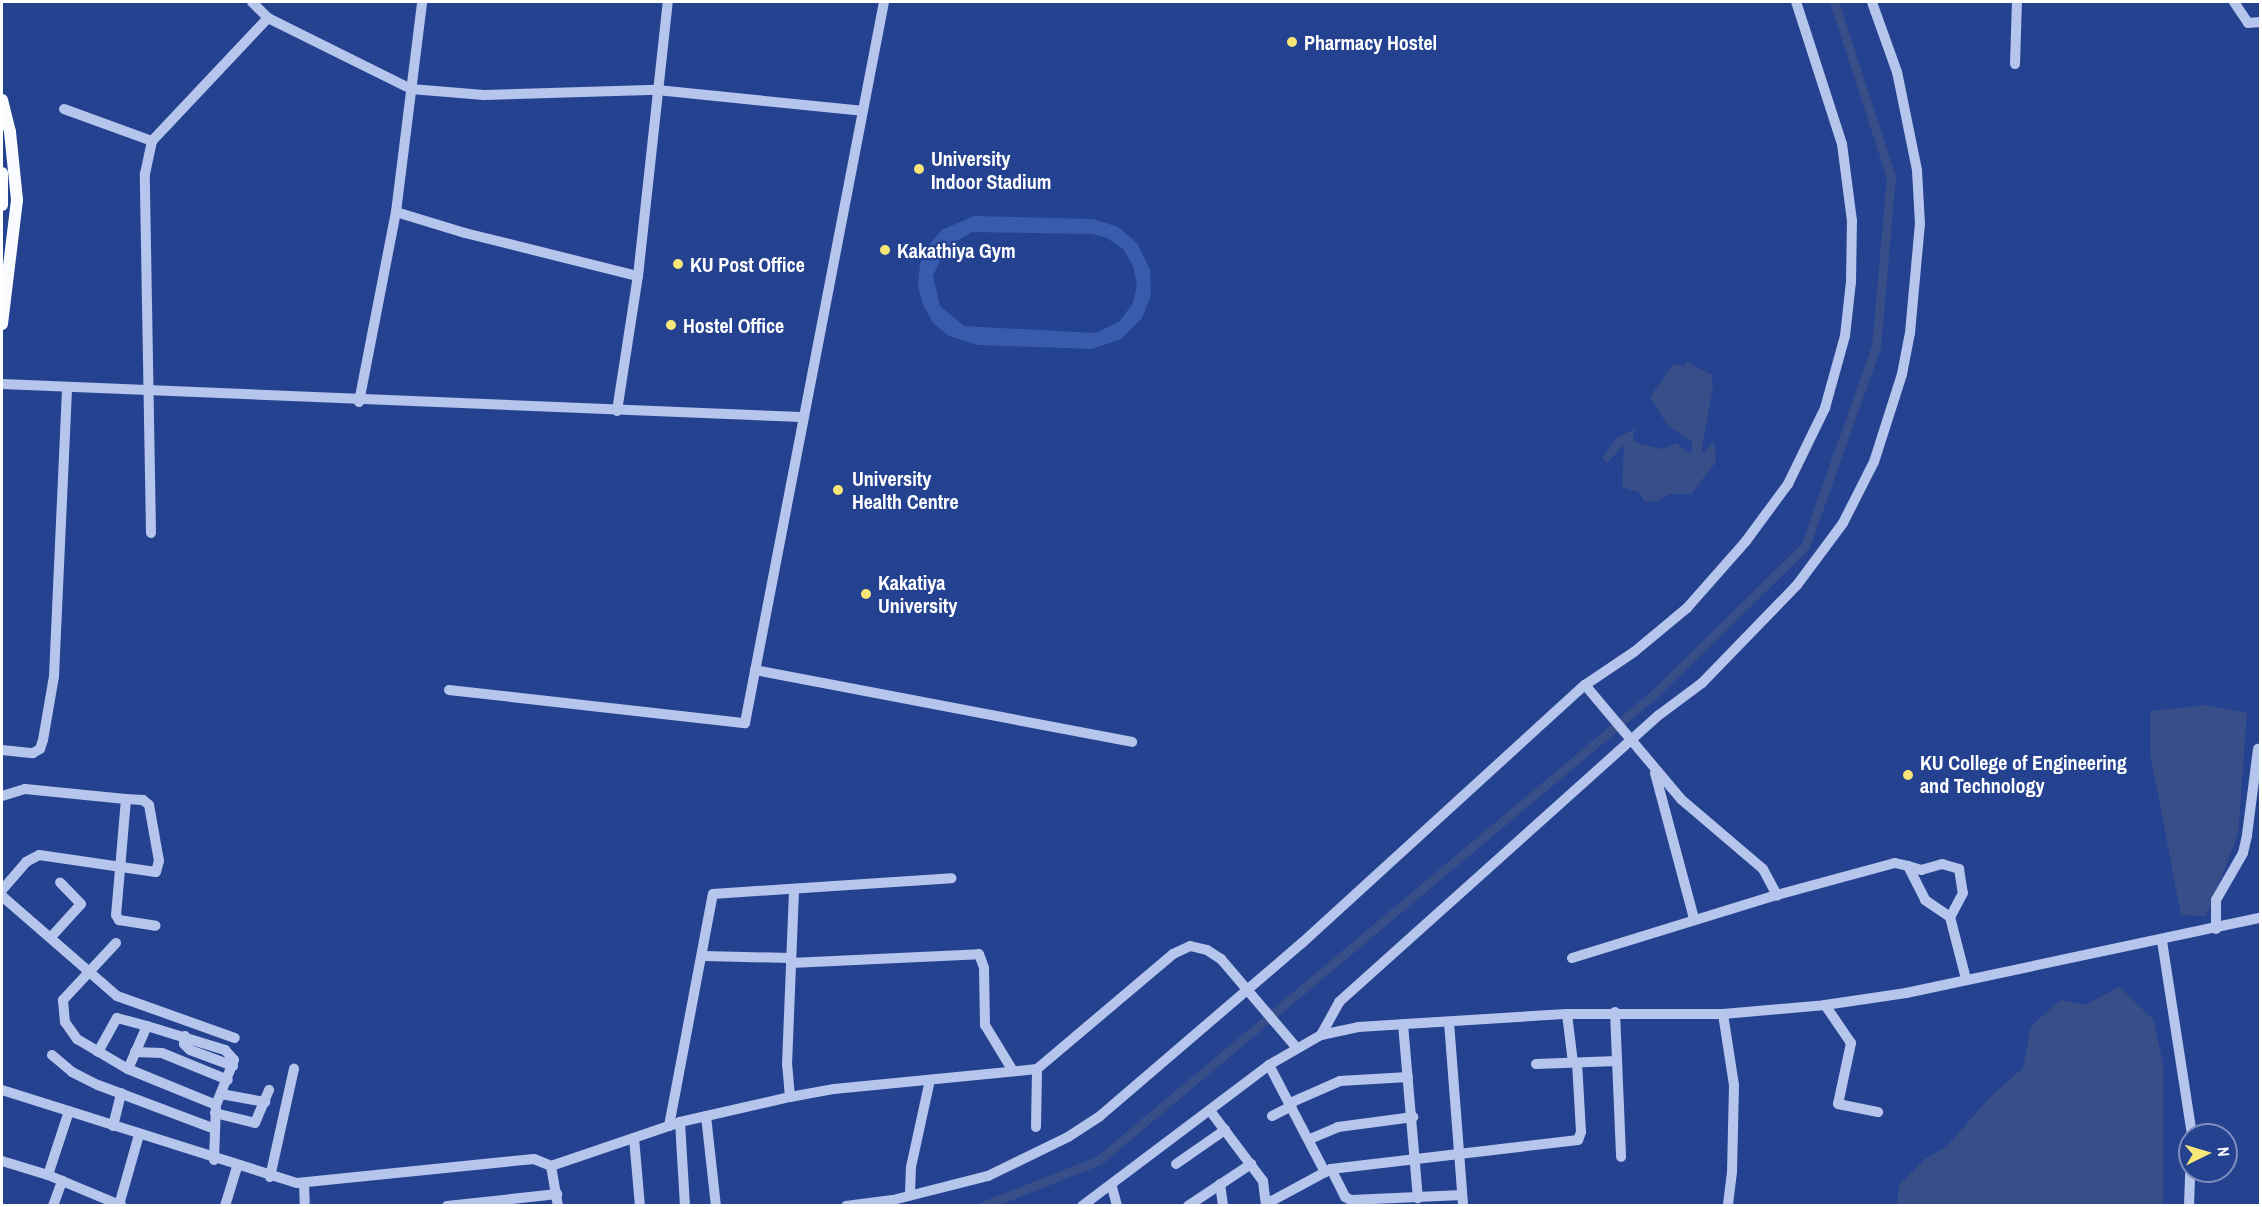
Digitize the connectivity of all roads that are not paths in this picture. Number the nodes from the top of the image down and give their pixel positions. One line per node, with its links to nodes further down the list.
1 (252, 2): 9 (street)
2 (422, 2): 12 (street)
3 (668, 2): 13 (street)
4 (884, 2): 16 (street)
5 (1796, 2): 31 (street)
6 (1872, 2): 33 (street)
7 (2017, 2): 11 (street)
8 (2234, 2): 10 (street)
9 (268, 18): 12 (street); 17 (street)
10 (2260, 22)
11 (2015, 64)
12 (411, 89): 13 (street); 20 (street)
13 (657, 90): 16 (street); 21 (street)
14 (2, 100): 22 (main road)
15 (64, 109): 17 (street)
16 (862, 111): 28 (street)
17 (152, 141): 25 (street)
18 (2, 173): 19 (main road)
19 (2, 205)
20 (396, 212): 21 (street); 26 (street)
21 (638, 276): 27 (street)
22 (2, 324)
23 (2, 384): 24 (street)
24 (67, 389): 25 (street); 36 (street)
25 (149, 393): 26 (street); 29 (street)
26 (359, 402): 27 (street)
27 (617, 411): 28 (street)
28 (801, 417): 30 (street)
29 (151, 533)
30 (755, 670): 32 (street); 34 (street)
31 (1585, 685): 33 (street); 61 (street)
32 (449, 690)
33 (1631, 739): 37 (street); 69 (street)
34 (1132, 742)
35 (2258, 749): 52 (street)
36 (2, 750)
37 (1654, 770): 46 (street); 50 (street)
38 (2, 796): 39 (street)
39 (126, 800): 40 (street); 40 (street)
40 (120, 864): 44 (street); 51 (street)
41 (1908, 866): 46 (street); 48 (street); 48 (street)
42 (951, 878): 45 (street)
43 (60, 882): 53 (street)
44 (2, 890)
45 (794, 891): 56 (street); 58 (street)
46 (1778, 895): 50 (street)
47 (2, 896): 53 (street)
48 (1950, 917): 60 (street)
49 (2260, 918): 52 (street)
50 (1694, 919): 57 (street)
51 (156, 926)
52 (2216, 928): 54 (street)
53 (52, 936): 59 (street)
54 (2158, 941): 60 (street); 105 (street)
55 (116, 943): 59 (street)
56 (703, 956): 58 (street); 106 (street)
57 (1572, 958)
58 (791, 961): 86 (street); 94 (street)
59 (91, 971): 71 (street); 74 (street)
60 (1966, 979): 62 (street)
61 (1248, 994): 73 (street); 84 (street); 131 (street)
62 (1825, 1005): 65 (street); 100 (street)
63 (1616, 1012): 64 (street); 65 (street); 78 (street)
64 (1567, 1014): 66 (street); 79 (street)
65 (1723, 1014): 149 (street)
66 (1449, 1022): 67 (street); 114 (street)
67 (1403, 1024): 69 (street); 87 (street)
68 (147, 1026): 70 (street); 74 (street); 75 (street)
69 (1321, 1035): 73 (street)
70 (185, 1036): 72 (street); 76 (street)
71 (236, 1038)
72 (206, 1043): 76 (street); 82 (street)
73 (1292, 1043): 81 (street)
74 (98, 1052): 83 (street)
75 (135, 1052): 83 (street); 88 (street)
76 (201, 1054): 82 (street)
77 (52, 1055): 92 (street)
78 (1617, 1061): 79 (street); 115 (street)
79 (1575, 1063): 80 (street); 114 (street)
80 (1536, 1064)
81 (1269, 1065): 96 (street); 99 (street)
82 (233, 1066): 88 (street)
83 (128, 1069): 97 (street)
84 (1037, 1069): 86 (street); 108 (street)
85 (294, 1070): 125 (street)
86 (1013, 1071): 89 (street)
87 (1408, 1077): 96 (street); 103 (street)
88 (228, 1080): 93 (street)
89 (930, 1080): 94 (street); 131 (street)
90 (2, 1090): 98 (street)
91 (269, 1090): 95 (street)
92 (121, 1093): 107 (street); 109 (street)
93 (221, 1094): 95 (street); 97 (street)
94 (790, 1097): 101 (street)
95 (265, 1102): 97 (street)
96 (1291, 1104): 102 (street); 113 (street)
97 (215, 1109): 109 (street)
98 (69, 1111): 107 (street); 124 (street)
99 (1211, 1112): 110 (street); 130 (street)
100 (1878, 1112)
101 (706, 1116): 104 (street); 143 (street)
102 (1272, 1116)
103 (1413, 1117): 113 (street); 118 (street)
104 (680, 1122): 106 (street); 142 (street)
105 (2190, 1123)
106 (669, 1125): 112 (street)
107 (113, 1126): 111 (street)
108 (1036, 1127)
109 (215, 1129): 116 (street)
110 (1225, 1130): 119 (street); 120 (street)
111 (139, 1135): 116 (street); 135 (street)
112 (634, 1138): 121 (street); 141 (street)
113 (1310, 1139): 123 (street)
114 (1459, 1156): 118 (street); 134 (street)
115 (1621, 1157)
116 (214, 1160): 122 (street)
117 (2, 1161): 124 (street)
118 (1415, 1161): 123 (street); 132 (street)
119 (1176, 1164)
120 (1251, 1164): 129 (street); 136 (street)
121 (551, 1166): 127 (street); 133 (street)
122 (237, 1167): 125 (street); 138 (street)
123 (1328, 1171): 132 (street); 136 (street)
124 (48, 1175): 126 (street)
125 (270, 1177): 127 (street)
126 (62, 1180): 135 (street); 137 (street)
127 (304, 1183): 139 (street)
128 (2190, 1183): 150 (street)
129 (1220, 1184): 147 (street); 148 (street)
130 (1112, 1187): 145 (street); 146 (street)
131 (910, 1194): 144 (street)
132 (1418, 1198): 134 (street)
133 (558, 1200): 140 (street)
134 (1462, 1200)
135 (120, 1205)
136 (1266, 1205)
137 (53, 1206)
138 (225, 1206)
139 (305, 1206)
140 (447, 1206)
141 (640, 1206)
142 (685, 1206)
143 (716, 1206)
144 (846, 1206)
145 (1082, 1206)
146 (1117, 1206)
147 (1188, 1206)
148 (1223, 1206)
149 (1728, 1206)
150 (2189, 1206)

